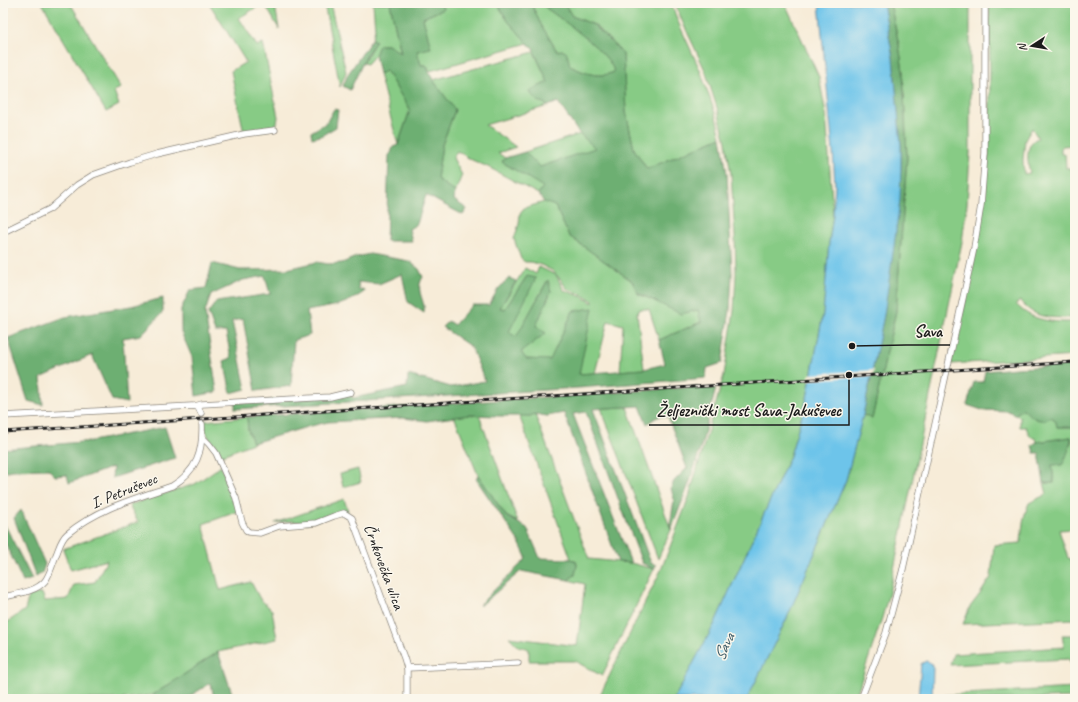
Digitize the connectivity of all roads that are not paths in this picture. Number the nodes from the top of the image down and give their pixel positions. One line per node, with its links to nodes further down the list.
1 (985, 3): 14 (street)
2 (274, 130): 3 (street)
3 (3, 232)
4 (351, 392): 5 (street)
5 (195, 406): 6 (street); 7 (street)
6 (201, 413)
7 (3, 416)
8 (202, 424): 9 (street, I. Petruševec)
9 (203, 438): 10 (street, I. Petruševec); 12 (street, Črnkovečka ulica)
10 (3, 597)
11 (518, 663): 12 (street)
12 (406, 668): 13 (street, Črnkovečka ulica)
13 (407, 699)
14 (861, 699)

